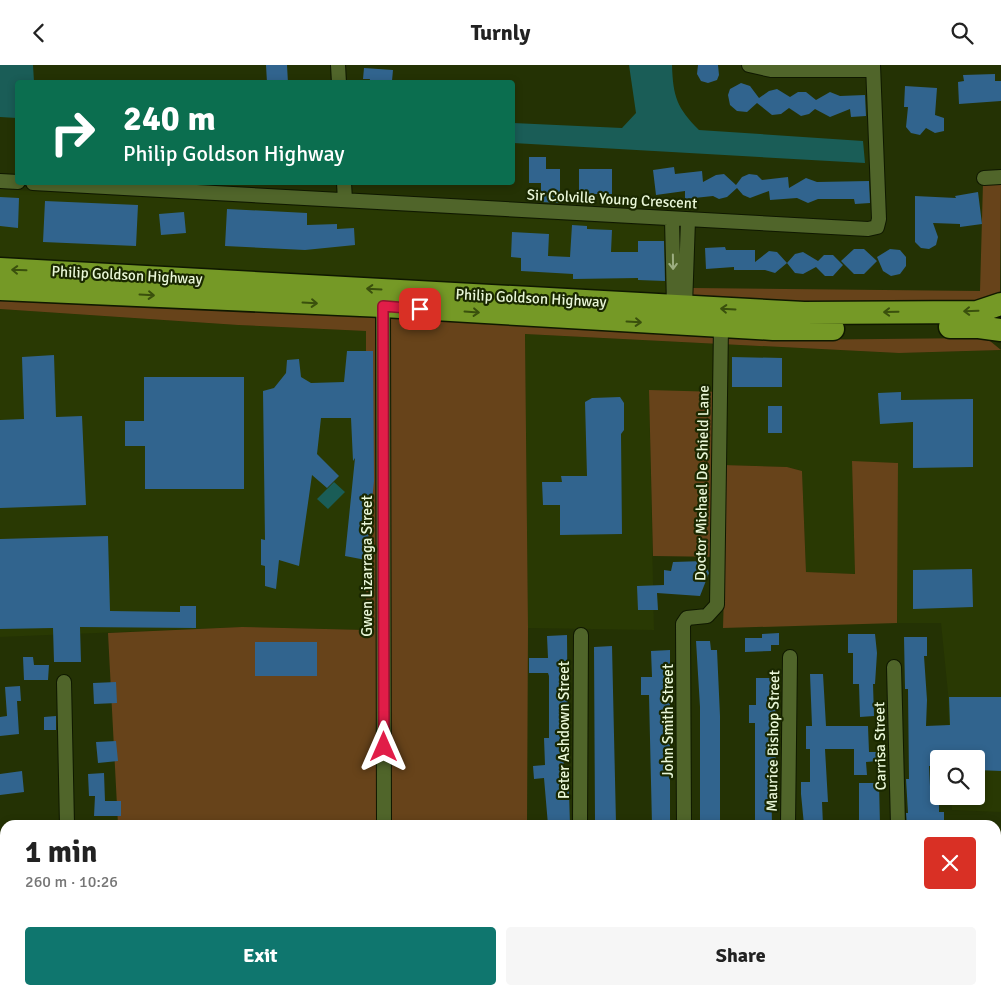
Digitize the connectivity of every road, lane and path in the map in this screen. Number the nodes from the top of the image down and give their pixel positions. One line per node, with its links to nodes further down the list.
1 (338, 65): 4 (street)
2 (749, 65): 3 (street)
3 (873, 67): 13 (street, Sir Colville Young Crescent)
4 (339, 80)
5 (1001, 177): 6 (street)
6 (984, 179)
7 (0, 181): 8 (street)
8 (15, 182)
9 (70, 185): 11 (street, Sir Colville Young Crescent)
10 (344, 185): 11 (street)
11 (345, 200): 12 (street, Sir Colville Young Crescent)
12 (672, 219): 13 (street, Sir Colville Young Crescent); 18 (street, one-way to 18)
13 (688, 220): 18 (street)
14 (0, 269): 18 (highway, Philip Goldson Highway, one-way to 14)
15 (0, 289): 17 (highway, Philip Goldson Highway, one-way to 17)
16 (1001, 304): 18 (highway, Philip Goldson Highway, one-way to 18)
17 (383, 306): 19 (highway, Philip Goldson Highway, one-way to 19); 27 (street, Gwen Lizarraga Street)
18 (679, 306)
19 (721, 326): 20 (highway, Philip Goldson Highway); 21 (street, Doctor Michael De Shield Lane)
20 (1001, 330)
21 (687, 618): 29 (street, John Smith Street)
22 (581, 635): 28 (street, Peter Ashdown Street)
23 (790, 657): 30 (street, Maurice Bishop Street)
24 (894, 667): 31 (street, Carrisa Street)
25 (64, 683): 26 (street)
26 (67, 820)
27 (384, 820)
28 (580, 820)
29 (684, 820)
30 (788, 820)
31 (898, 820)

